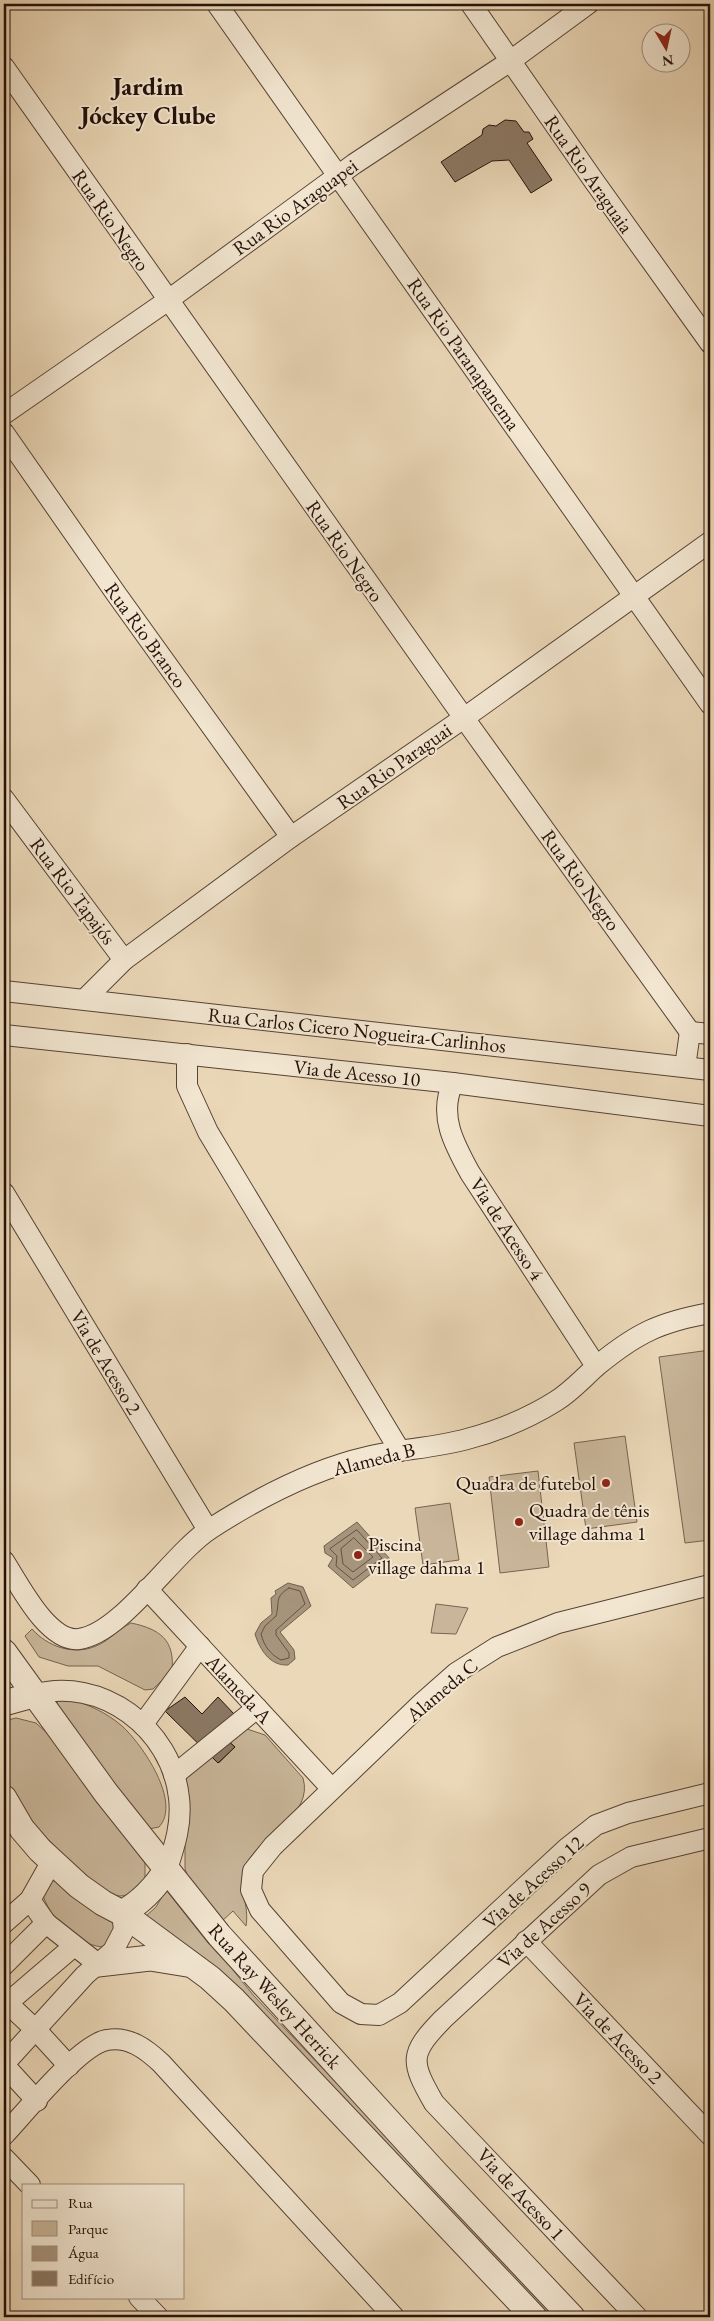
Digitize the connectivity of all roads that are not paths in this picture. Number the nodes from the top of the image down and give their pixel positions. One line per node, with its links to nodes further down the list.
1 (217, 4): 6 (street, Rua Rio Paranapanema)
2 (471, 4): 4 (street, Rua Rio Araguaia)
3 (588, 4): 4 (street, Rua Rio Araguapei)
4 (509, 62): 6 (street, Rua Rio Araguapei); 8 (street, Rua Rio Araguaia)
5 (4, 67): 7 (street, Rua Rio Negro)
6 (337, 176): 7 (street, Rua Rio Araguapei); 12 (street, Rua Rio Paranapanema)
7 (167, 300): 9 (street, Rua Rio Araguapei); 14 (street, Rua Rio Negro)
8 (710, 343)
9 (4, 414)
10 (4, 433): 16 (street, Rua Rio Branco)
11 (710, 542): 12 (street, Rua Rio Paraguai)
12 (635, 596): 13 (street, Rua Rio Paranapanema); 14 (street, Rua Rio Paraguai)
13 (710, 704)
14 (464, 718): 16 (street, Rua Rio Paraguai); 20 (street, Rua Rio Negro)
15 (4, 799): 17 (street, Rua Rio Tapajós)
16 (291, 837): 17 (street, Rua Rio Paraguai)
17 (124, 960): 19 (street, Rua Rio Paraguai)
18 (4, 992): 19 (street, Rua Carlos Cicero Nogueira-Carlinhos)
19 (85, 999): 24 (street, Rua Carlos Cicero Nogueira-Carlinhos)
20 (690, 1032): 21 (street); 24 (street)
21 (710, 1034)
22 (4, 1035): 23 (street, Via de Acesso 10)
23 (187, 1054): 26 (street, Via de Acesso 10); 31 (street)
24 (685, 1067): 25 (street, Rua Carlos Cicero Nogueira-Carlinhos)
25 (710, 1070)
26 (452, 1083): 27 (street, Via de Acesso 10); 30 (street, Via de Acesso 4)
27 (710, 1116)
28 (4, 1193): 32 (street, Via de Acesso 2)
29 (710, 1313): 30 (street, Alameda B)
30 (596, 1366): 31 (street, Alameda B)
31 (400, 1451): 32 (street, Alameda B)
32 (208, 1530): 35 (street, Alameda B)
33 (4, 1561): 35 (street, Alameda B)
34 (710, 1585): 43 (street, Alameda C)
35 (147, 1589): 36 (street, Alameda A)
36 (200, 1646): 40 (street, Alameda A); 41 (street)
37 (4, 1652): 38 (street, Rua Ray Wesley Herrick)
38 (33, 1695): 39 (street); 41 (street); 49 (street, Rua Ray Wesley Herrick)
39 (4, 1703)
40 (257, 1708): 42 (street); 43 (street, Alameda A)
41 (142, 1724): 42 (street)
42 (174, 1774): 49 (street)
43 (332, 1789): 60 (street, Alameda C)
44 (710, 1793): 60 (street, Via de Acesso 12)
45 (4, 1798): 46 (street, Rua Ray Wesley Herrick)
46 (13, 1825): 48 (street, Rua Ray Wesley Herrick)
47 (710, 1838): 54 (street, Via de Acesso 9)
48 (52, 1861): 50 (street); 51 (street, Rua Ray Wesley Herrick)
49 (167, 1869): 51 (street); 74 (street, Rua Ray Wesley Herrick)
50 (30, 1900): 52 (street); 53 (street)
51 (122, 1913): 56 (street); 58 (street, Rua Ray Wesley Herrick)
52 (46, 1923): 55 (street); 57 (street)
53 (4, 1924)
54 (526, 1941): 63 (street, Via de Acesso 9); 66 (street, Via de Acesso 2)
55 (74, 1946): 56 (street); 59 (street)
56 (98, 1964): 58 (street); 61 (street)
57 (4, 1965)
58 (210, 1978): 73 (street, Rua Ray Wesley Herrick)
59 (5, 2003): 61 (street)
60 (379, 2015)
61 (37, 2031): 62 (street); 64 (street)
62 (4, 2065): 65 (street)
63 (416, 2065): 75 (street, Via de Acesso 1)
64 (69, 2066): 65 (street); 72 (street)
65 (36, 2101): 67 (street)
66 (710, 2134)
67 (4, 2135)
68 (4, 2158): 69 (street)
69 (29, 2184)
70 (140, 2298): 71 (street)
71 (158, 2317)
72 (394, 2317)
73 (534, 2317)
74 (572, 2317)
75 (637, 2317)

